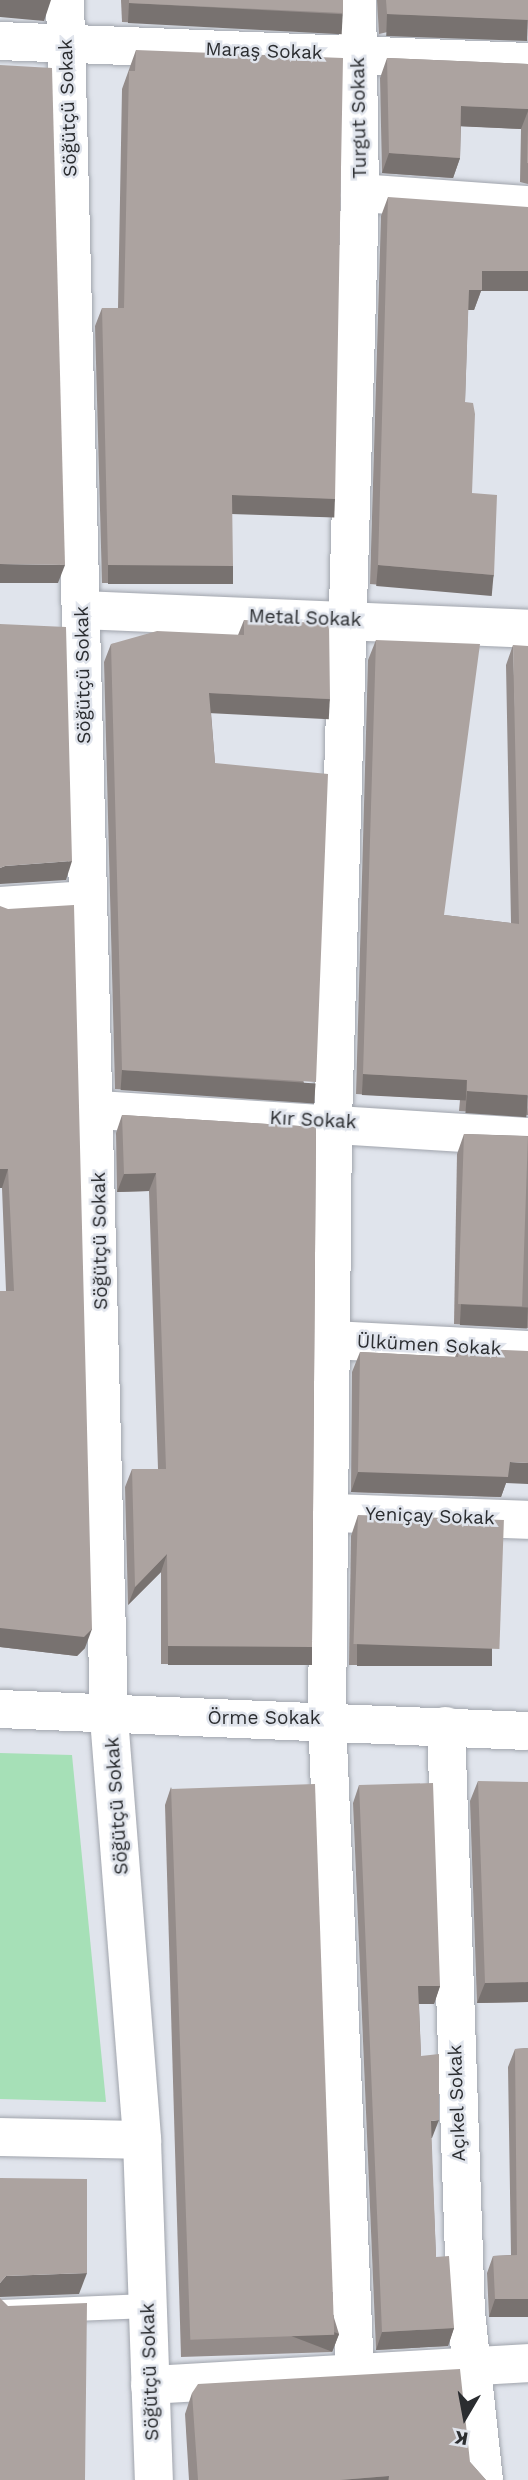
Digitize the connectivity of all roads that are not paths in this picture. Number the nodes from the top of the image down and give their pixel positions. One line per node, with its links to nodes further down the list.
1 (65, 0): 4 (street, Söğütçü Sokak)
2 (357, 0): 5 (street, Turgut Sokak)
3 (0, 41): 4 (street, Maraş Sokak)
4 (66, 43): 5 (street, Maraş Sokak); 9 (street, Söğütçü Sokak)
5 (359, 55): 6 (street, Maraş Sokak); 7 (street, Turgut Sokak)
6 (528, 62)
7 (360, 193): 8 (street, Turgut Sokak); 10 (street)
8 (528, 205)
9 (82, 610): 10 (street, Metal Sokak); 12 (street, Söğütçü Sokak)
10 (349, 620): 11 (street, Metal Sokak); 15 (street)
11 (528, 629)
12 (87, 900): 13 (street); 14 (street, Söğütçü Sokak)
13 (0, 906)
14 (97, 1110): 15 (street, Kır Sokak); 22 (street, Söğütçü Sokak)
15 (332, 1121): 16 (street, Kır Sokak); 17 (street)
16 (528, 1137)
17 (331, 1340): 18 (street, Ülkümen Sokak); 19 (street)
18 (528, 1350)
19 (332, 1513): 20 (street, Yeniçay Sokak); 23 (street)
20 (528, 1520)
21 (0, 1709): 22 (street, Örme Sokak)
22 (109, 1718): 23 (street, Örme Sokak); 27 (street, Söğütçü Sokak)
23 (327, 1718): 24 (street, Örme Sokak); 32 (street)
24 (446, 1726): 25 (street, Örme Sokak); 31 (street, Açıkel Sokak)
25 (528, 1731)
26 (0, 2137): 27 (street)
27 (142, 2140): 28 (street, Söğütçü Sokak)
28 (148, 2306): 29 (lane); 33 (street, Söğütçü Sokak)
29 (0, 2312)
30 (528, 2363): 31 (street)
31 (471, 2366): 32 (street); 35 (street, Açıkel Sokak)
32 (355, 2372): 33 (street)
33 (150, 2385): 34 (street, Söğütçü Sokak)
34 (154, 2480)
35 (484, 2480)

